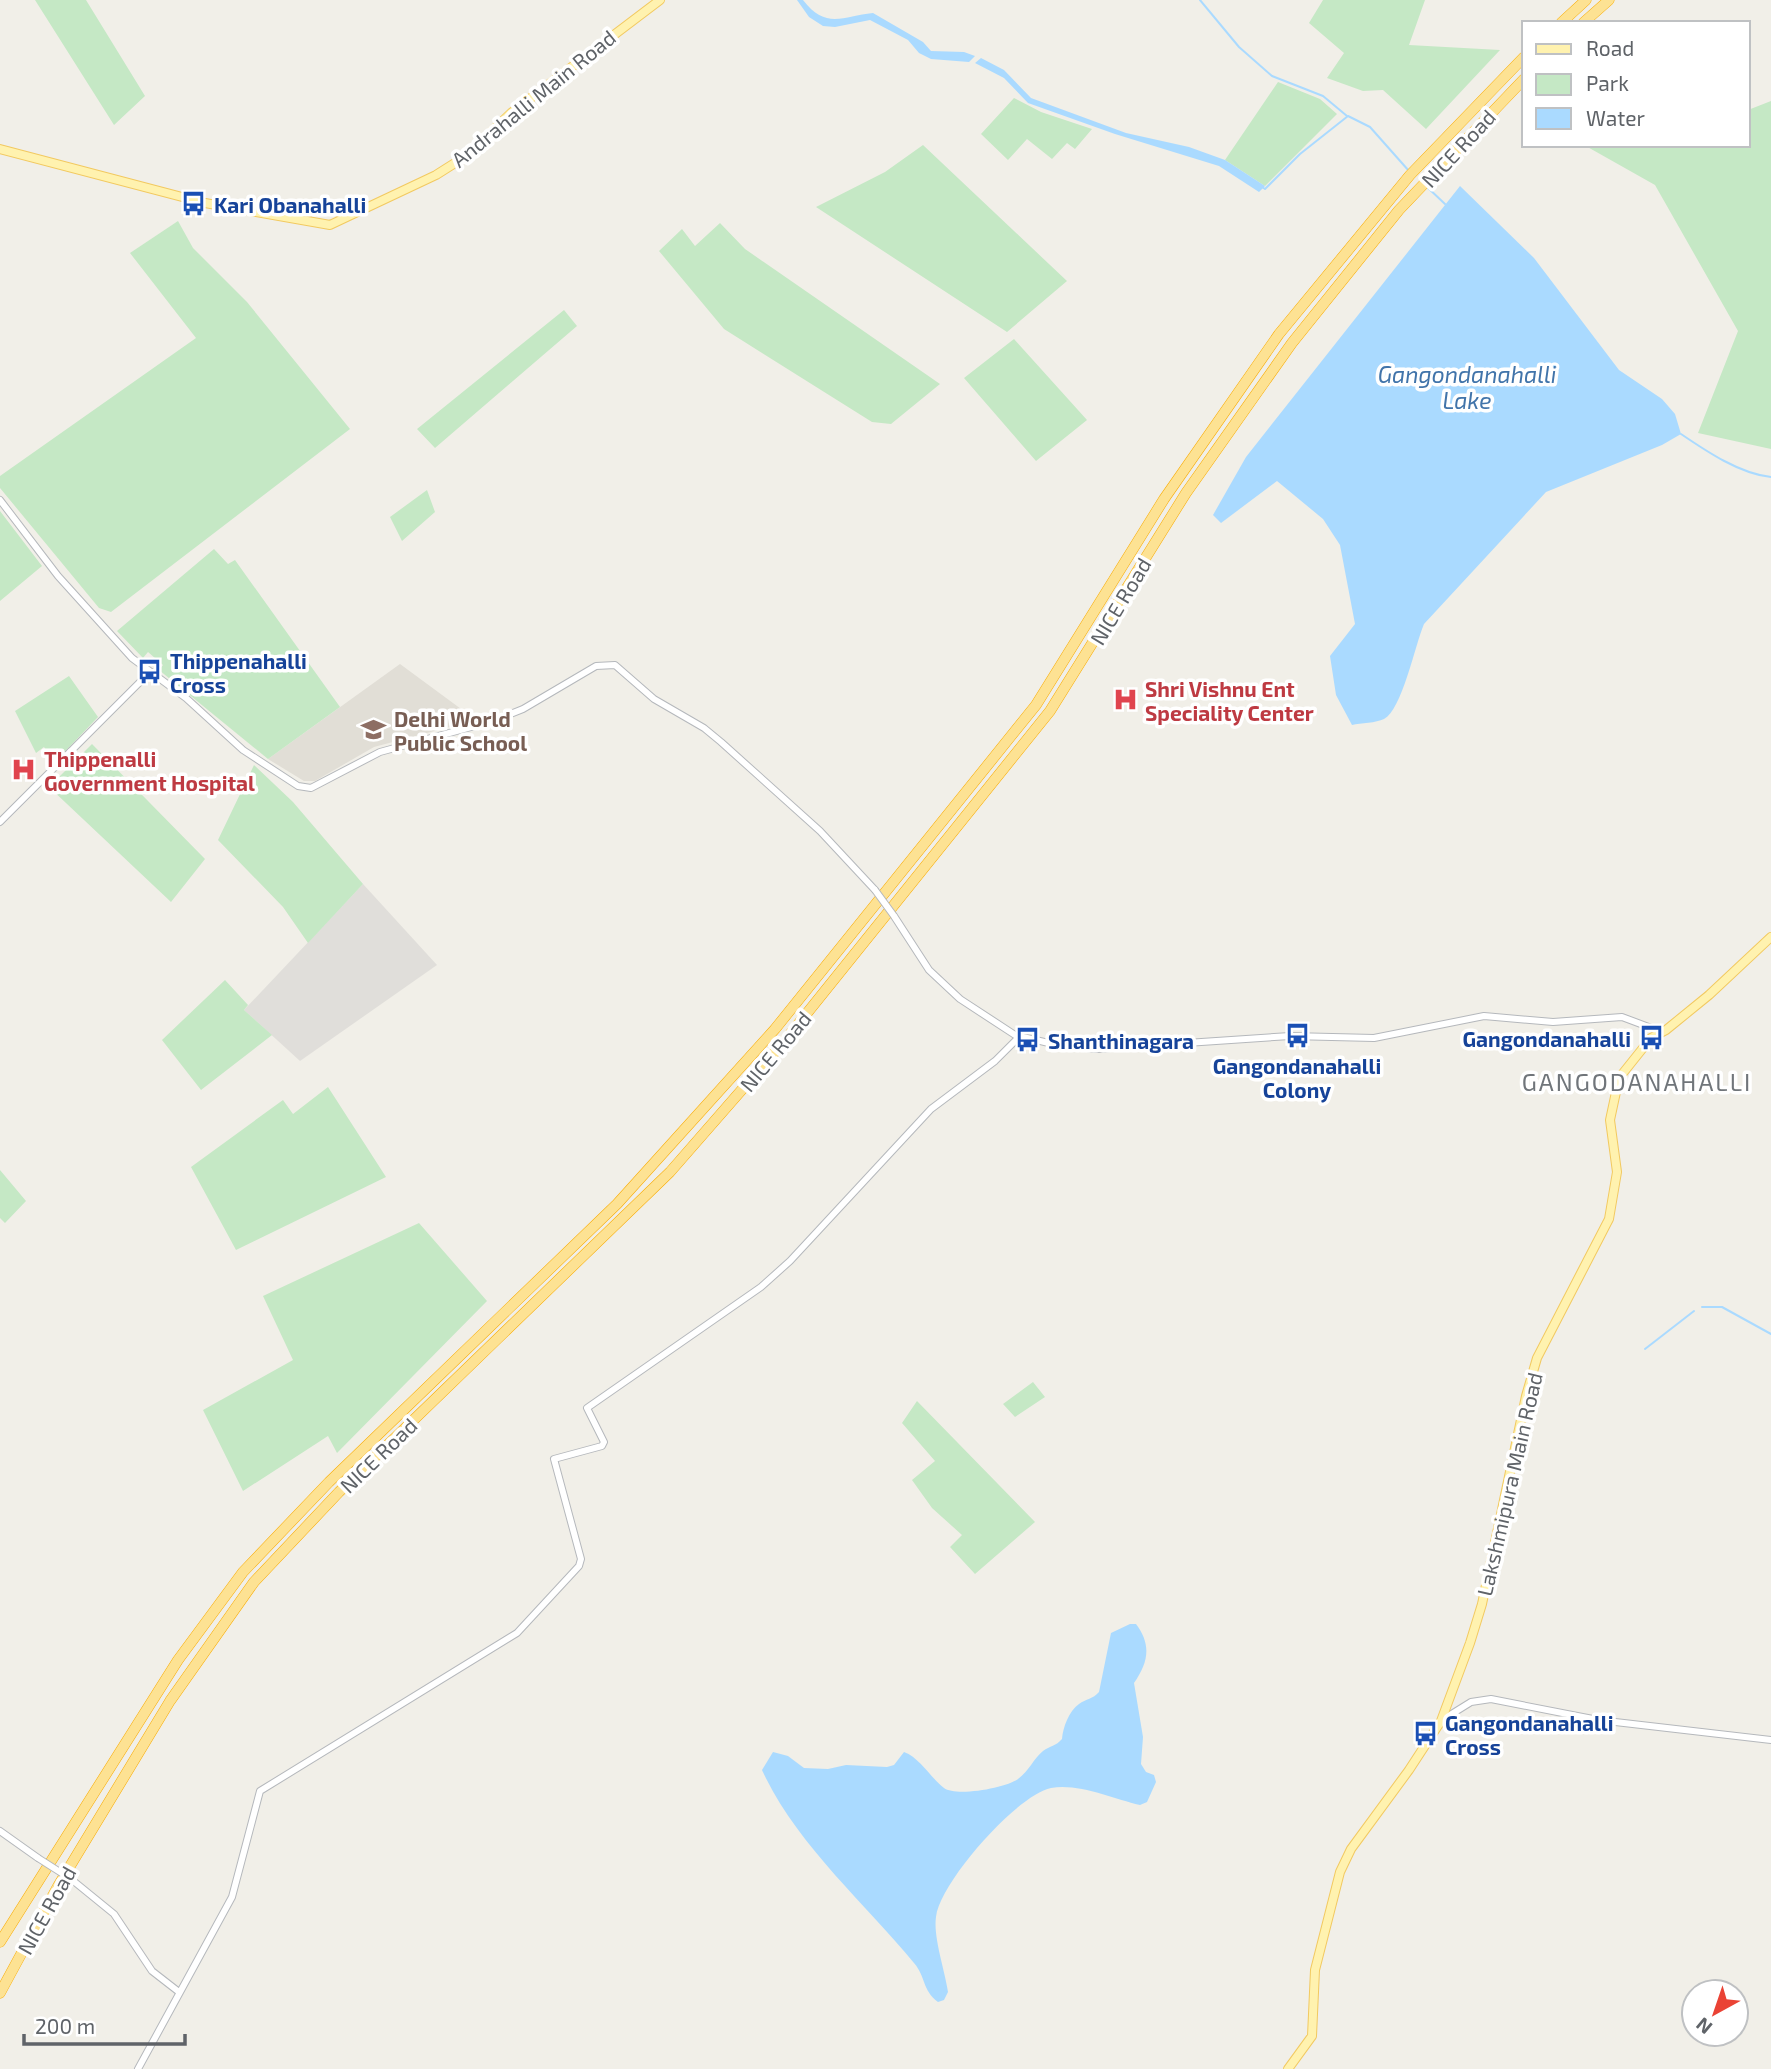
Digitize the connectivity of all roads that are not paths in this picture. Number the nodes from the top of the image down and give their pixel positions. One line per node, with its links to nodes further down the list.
1 (660, 0): 8 (main road, Andrahalli Main Road)
2 (1586, 0): 4 (highway)
3 (1609, 0): 5 (highway)
4 (1563, 21)
5 (1585, 21)
6 (1522, 59): 18 (highway, NICE Road)
7 (1522, 81): 20 (highway, NICE Road)
8 (0, 149)
9 (0, 500): 10 (street)
10 (150, 672): 11 (street); 14 (street, bridge)
11 (0, 822)
12 (1771, 937): 13 (main road, Lakshmipura Main Road)
13 (1662, 1032): 14 (street); 15 (main road, Lakshmipura Main Road)
14 (1019, 1037): 19 (street)
15 (1441, 1721): 16 (street); 22 (main road, Lakshmipura Main Road)
16 (1771, 1740)
17 (0, 1831): 19 (street, bridge)
18 (0, 1942)
19 (179, 1992): 21 (street)
20 (0, 1993)
21 (138, 2069)
22 (1288, 2069)

